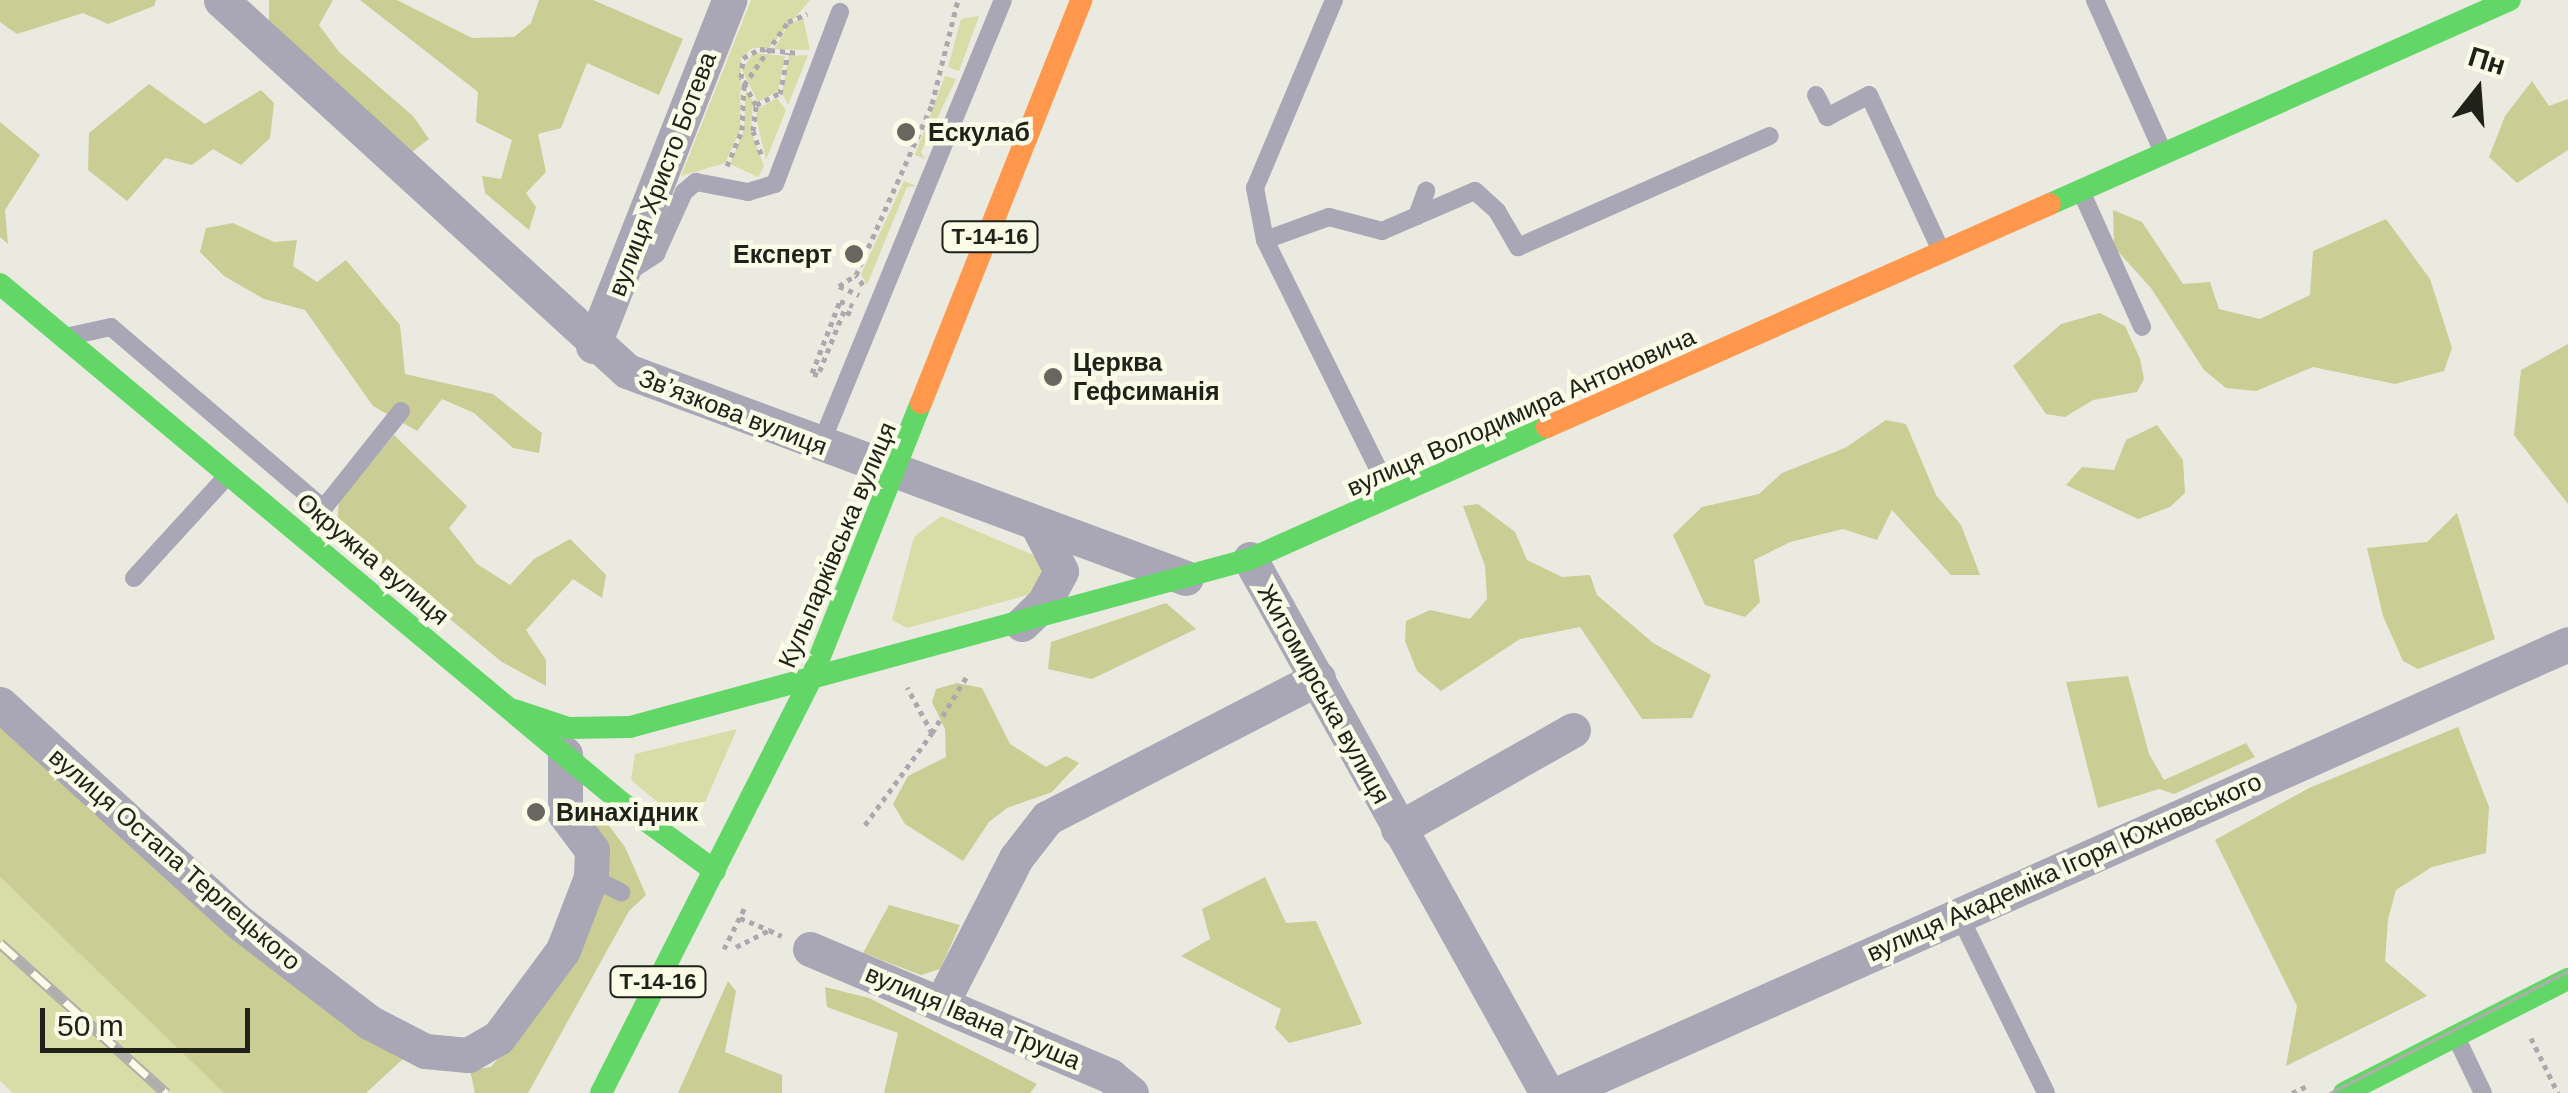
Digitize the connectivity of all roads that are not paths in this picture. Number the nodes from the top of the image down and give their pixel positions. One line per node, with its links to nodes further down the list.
1 (221, 0): 21 (street, Звʼязкова вулиця)
2 (728, 0): 17 (street, вулиця Христо Ботева)
3 (1003, 0): 23 (lane)
4 (1081, 0): 24 (main road, Кульпарківська вулиця / Т-14-16)
5 (1334, 0): 15 (lane)
6 (2094, 0): 11 (lane)
7 (2510, 0): 11 (main road, вулиця Володимира Антоновича)
8 (840, 12): 17 (lane)
9 (1816, 95): 16 (lane)
10 (1770, 136): 14 (lane)
11 (2163, 154): 13 (main road, вулиця Володимира Антоновича)
12 (1426, 191): 14 (lane)
13 (2081, 191): 16 (main road, вулиця Володимира Антоновича); 19 (lane)
14 (1417, 216): 15 (lane)
15 (1264, 240): 26 (lane)
16 (1942, 254): 26 (main road, вулиця Володимира Антоновича)
17 (627, 273): 21 (street, вулиця Христо Ботева)
18 (0, 284): 20 (main road, Окружна вулиця)
19 (2142, 327)
20 (63, 337): 25 (main road, Окружна вулиця); 27 (lane)
21 (593, 346): 23 (street, Звʼязкова вулиця)
22 (400, 411): 27 (lane)
23 (820, 447): 24 (street, Звʼязкова вулиця)
24 (896, 474): 28 (street, Звʼязкова вулиця); 36 (main road, Кульпарківська вулиця / Т-14-16)
25 (228, 475): 29 (main road, Окружна вулиця); 31 (lane)
26 (1393, 500): 30 (main road, вулиця Володимира Антоновича)
27 (322, 508): 29 (lane)
28 (1039, 528): 32 (street, Звʼязкова вулиця); 33 (street)
29 (306, 537): 38 (main road, Окружна вулиця)
30 (1250, 559): 32 (main road, вулиця Володимира Антоновича); 35 (street, Житомирська вулиця)
31 (134, 578)
32 (1187, 578): 33 (main road, вулиця Володимира Антоновича)
33 (1022, 624): 36 (main road, вулиця Володимира Антоновича)
34 (2568, 644): 45 (street, вулиця Академіка Ігоря Юхновського)
35 (1318, 678): 43 (street, Житомирська вулиця); 48 (street)
36 (811, 679): 39 (main road, вулиця Володимира Антоновича); 44 (main road, Кульпарківська вулиця / Т-14-16)
37 (0, 704): 41 (street, вулиця Остапа Терлецького)
38 (514, 710): 39 (main road, вулиця Володимира Антоновича); 41 (main road, Окружна вулиця)
39 (630, 727): 42 (main road)
40 (1573, 730): 43 (street, Житомирська вулиця)
41 (565, 754): 42 (main road, Окружна вулиця)
42 (622, 803): 44 (main road, Окружна вулиця)
43 (1398, 829): 52 (street, Житомирська вулиця)
44 (715, 871): 50 (main road, Кульпарківська вулиця / Т-14-16)
45 (1958, 913): 53 (street, вулиця Академіка Ігоря Юхновського); 54 (lane)
46 (810, 948): 48 (street, вулиця Івана Труша)
47 (2568, 979): 49 (main road)
48 (942, 1002): 51 (street, вулиця Івана Труша)
49 (2455, 1036): 55 (main road); 56 (lane)
50 (601, 1093)
51 (1131, 1093)
52 (1547, 1093)
53 (1560, 1093)
54 (2046, 1093)
55 (2344, 1093)
56 (2483, 1093)

